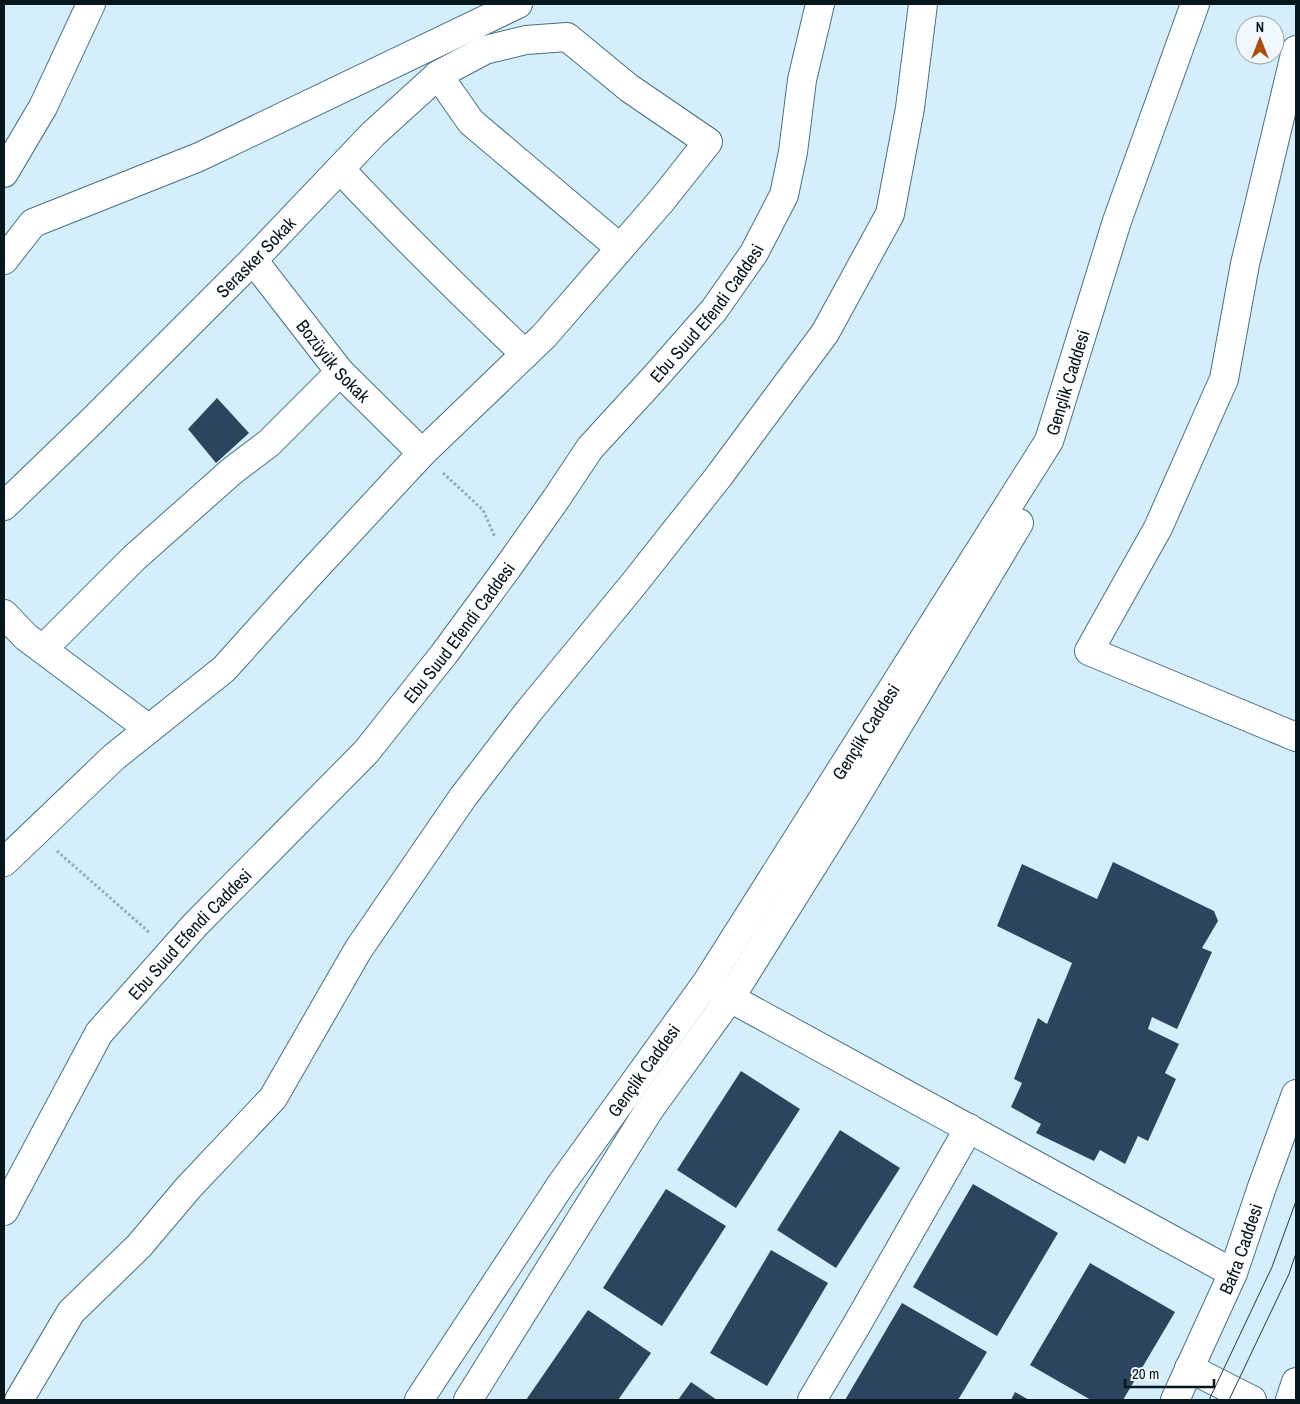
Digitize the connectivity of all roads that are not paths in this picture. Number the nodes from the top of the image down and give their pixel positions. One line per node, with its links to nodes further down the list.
1 (91, 4): 11 (street)
2 (518, 4): 13 (street)
3 (820, 4): 28 (street, Ebu Suud Efendi Caddesi)
4 (923, 4): 32 (street)
5 (1194, 4): 24 (street, Gençlik Caddesi)
6 (1208, 4): 25 (street, Gençlik Caddesi)
7 (1296, 50): 9 (street)
8 (438, 75): 10 (street, Serasker Sokak); 12 (street); 12 (street, Serasker Sokak)
9 (1287, 128): 22 (street)
10 (340, 169): 14 (street, Serasker Sokak); 15 (street)
11 (4, 172)
12 (620, 248): 15 (street)
13 (4, 260)
14 (253, 260): 16 (street, Bozüyük Sokak); 18 (street, Serasker Sokak)
15 (525, 354): 17 (street)
16 (340, 372): 17 (street, Bozüyük Sokak); 20 (street)
17 (422, 453): 21 (street)
18 (4, 506)
19 (4, 614): 20 (street)
20 (43, 649): 21 (street)
21 (149, 729): 23 (street)
22 (1295, 733)
23 (4, 862)
24 (708, 982): 25 (street); 33 (street, Gençlik Caddesi)
25 (730, 998): 27 (street); 34 (street, Gençlik Caddesi)
26 (1296, 1094): 29 (street, Bafra Caddesi)
27 (969, 1128): 29 (street); 35 (street)
28 (4, 1211)
29 (1233, 1272): 30 (street, Bafra Caddesi)
30 (1189, 1368): 36 (street, Bafra Caddesi); 37 (street)
31 (1296, 1382): 38 (street)
32 (20, 1400)
33 (419, 1400)
34 (468, 1400)
35 (812, 1400)
36 (1175, 1400)
37 (1252, 1400)
38 (1290, 1400)

